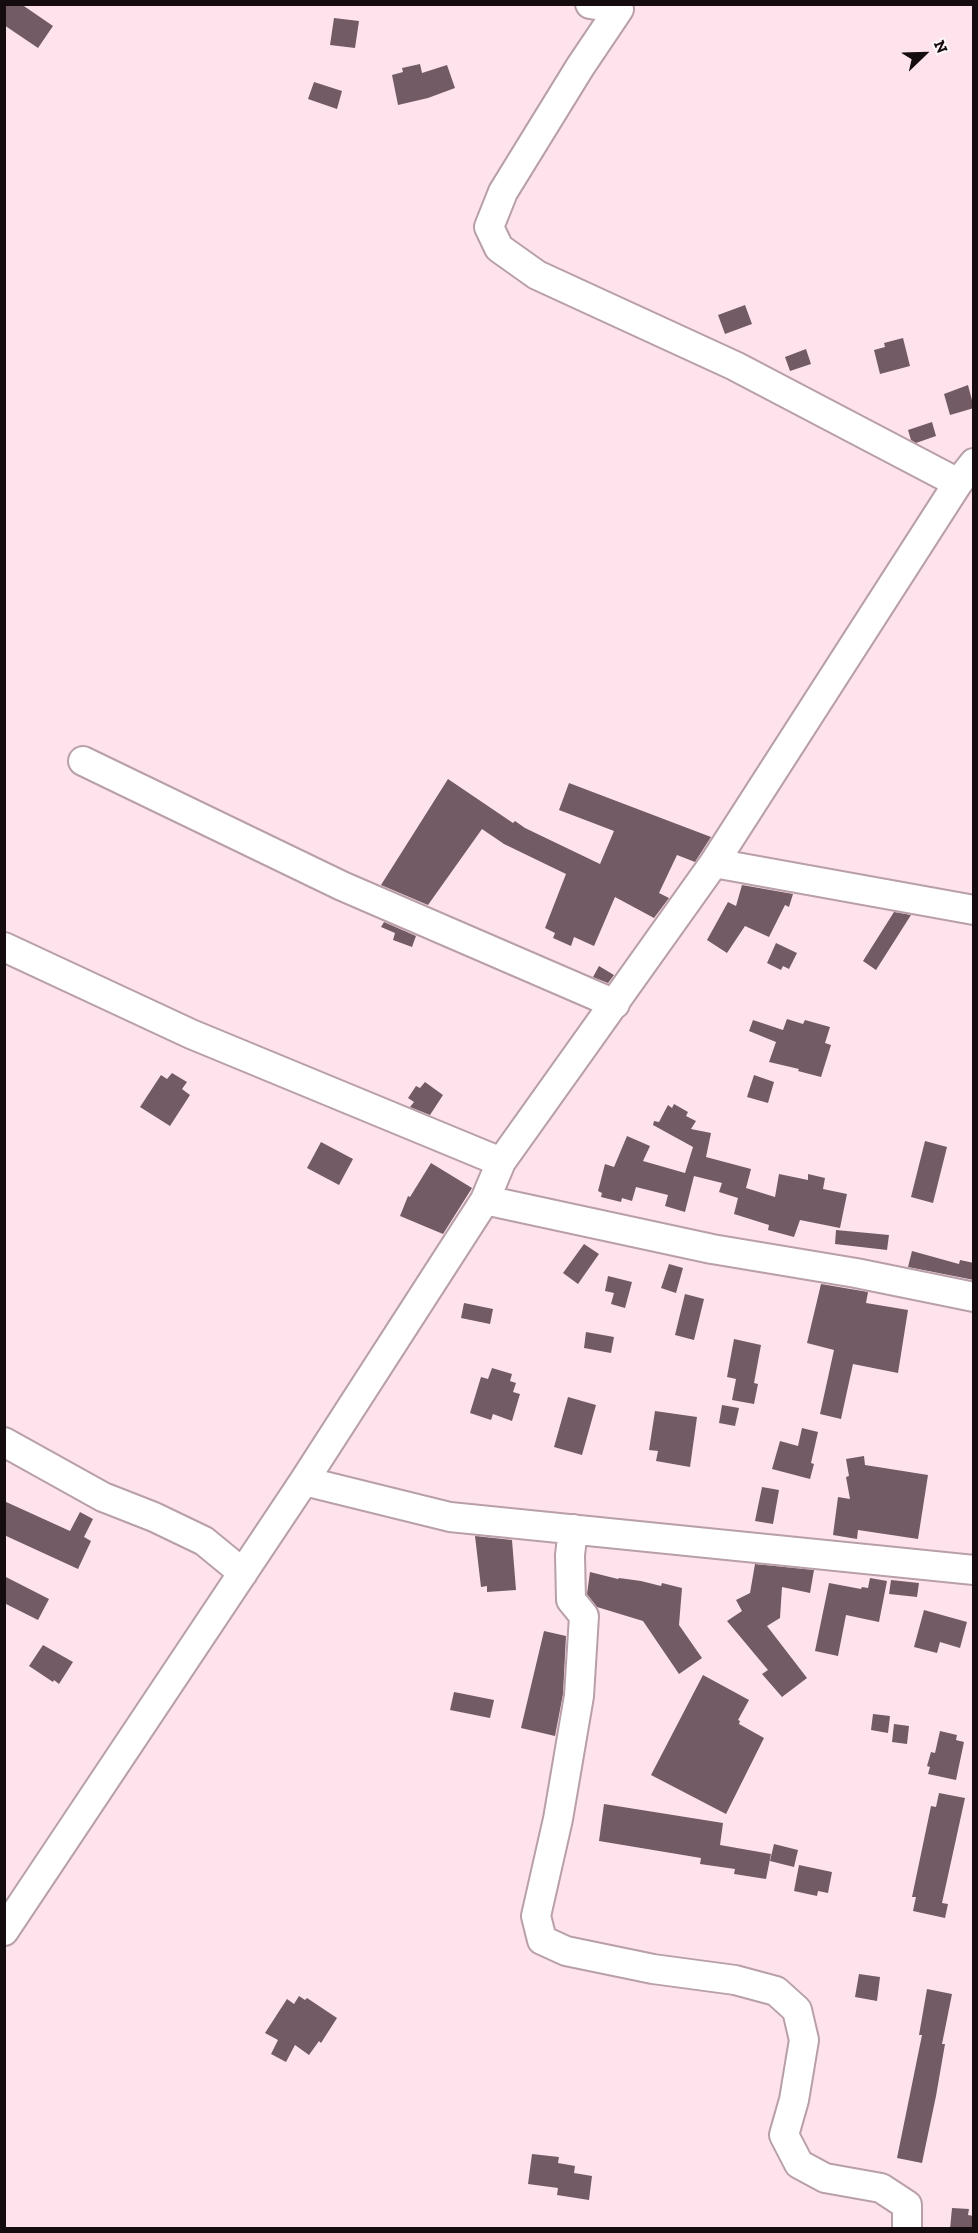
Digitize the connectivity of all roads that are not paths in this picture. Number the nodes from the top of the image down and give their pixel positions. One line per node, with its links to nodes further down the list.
1 (590, 4): 2 (street)
2 (966, 473): 4 (street)
3 (83, 761): 7 (street)
4 (714, 863): 5 (street); 7 (street)
5 (974, 910)
6 (4, 947): 8 (street)
7 (615, 1004): 8 (street)
8 (501, 1162): 9 (street)
9 (485, 1200): 10 (street); 12 (street)
10 (974, 1297)
11 (4, 1442): 15 (street)
12 (304, 1481): 13 (street); 15 (street)
13 (573, 1529): 14 (street); 17 (street)
14 (974, 1570)
15 (243, 1573): 16 (street)
16 (4, 1931)
17 (907, 2229)

